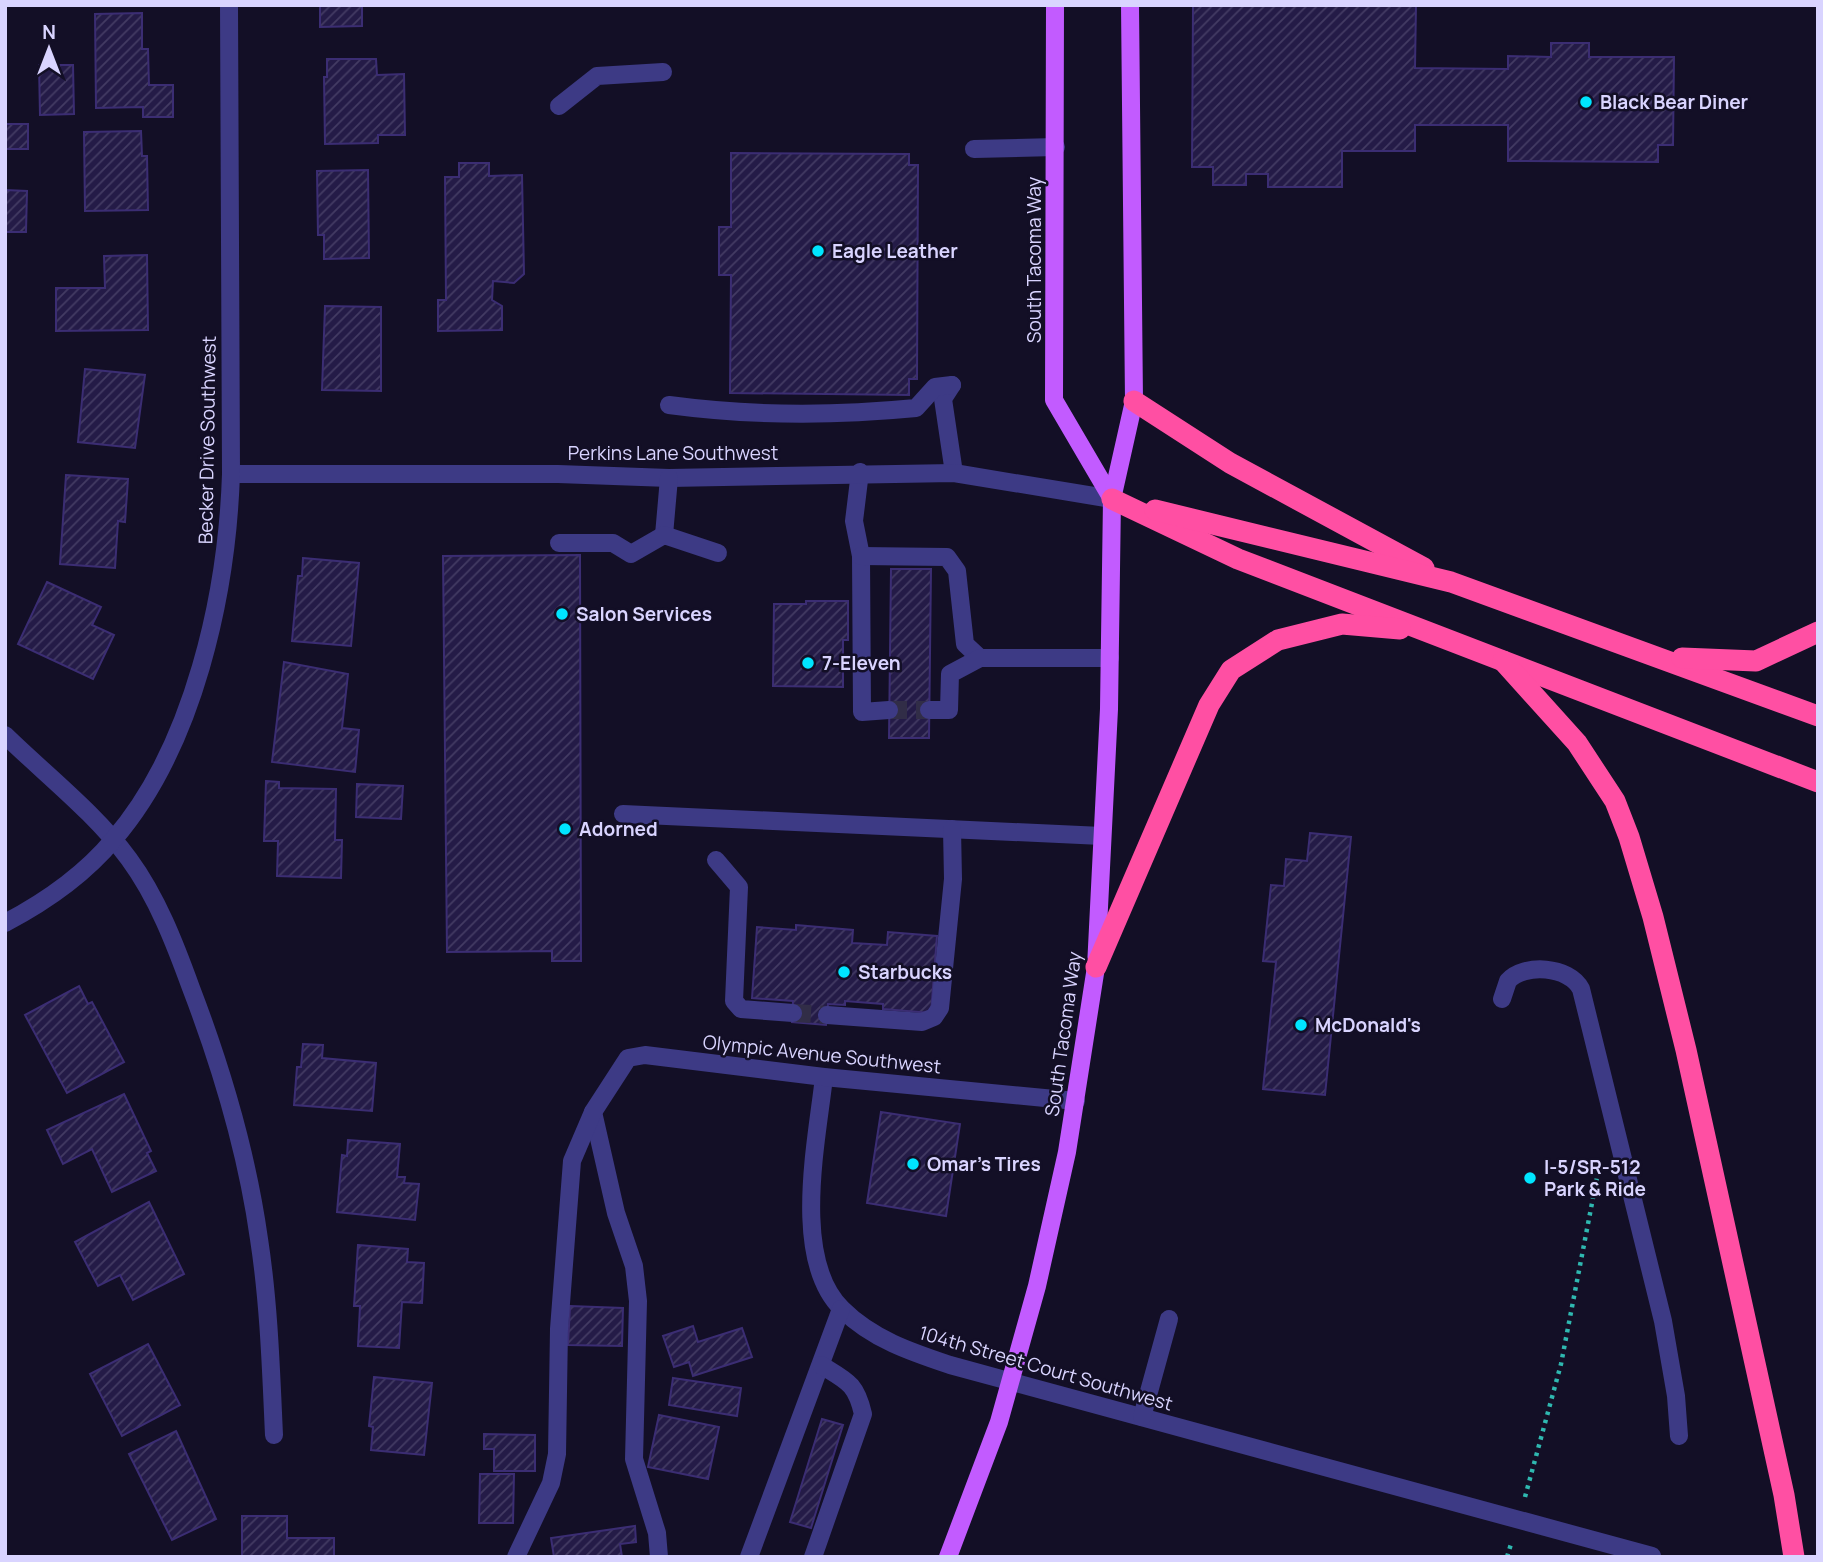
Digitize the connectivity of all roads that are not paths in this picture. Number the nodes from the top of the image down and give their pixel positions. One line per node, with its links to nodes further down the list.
1 (229, 5): 12 (street, Becker Drive Southwest)
2 (1055, 5): 6 (main road, South Tacoma Way)
3 (1130, 5): 8 (main road, South Tacoma Way)
4 (663, 72): 5 (street)
5 (559, 106)
6 (1056, 147): 7 (street); 14 (main road, South Tacoma Way)
7 (974, 149)
8 (1135, 401): 14 (main road, South Tacoma Way); 19 (highway)
9 (669, 405): 11 (street)
10 (860, 472): 11 (street, Perkins Lane Southwest); 13 (street, Perkins Lane Southwest); 18 (street)
11 (954, 473): 14 (street, Perkins Lane Southwest)
12 (231, 474): 13 (street, Perkins Lane Southwest); 34 (street, Becker Drive Southwest)
13 (669, 478): 15 (street)
14 (1112, 499): 19 (highway); 20 (highway); 23 (main road, South Tacoma Way)
15 (664, 535): 16 (street); 17 (street)
16 (559, 543)
17 (718, 553)
18 (862, 556): 22 (street); 26 (street)
19 (1451, 582): 24 (highway)
20 (1426, 632): 25 (highway); 37 (highway)
21 (1818, 632): 24 (highway)
22 (980, 657): 23 (street); 27 (street)
23 (1110, 657): 33 (main road, South Tacoma Way)
24 (1662, 657): 28 (highway)
25 (1503, 661): 30 (highway); 57 (highway)
26 (889, 710)
27 (929, 710)
28 (1818, 716)
29 (5, 735): 34 (street)
30 (1818, 782)
31 (624, 814): 32 (street)
32 (952, 829): 33 (street); 40 (street)
33 (1102, 836): 37 (main road, South Tacoma Way)
34 (114, 840): 36 (street, Becker Drive Southwest); 49 (street)
35 (716, 860): 39 (street)
36 (5, 923)
37 (1096, 967): 42 (main road, South Tacoma Way)
38 (1502, 999): 50 (street)
39 (793, 1013)
40 (827, 1015)
41 (824, 1077): 42 (street, Olympic Avenue Southwest); 43 (street, Olympic Avenue Southwest); 44 (street, 104th Street Court Southwest)
42 (1076, 1101): 47 (main road, South Tacoma Way)
43 (593, 1112): 52 (street, Olympic Avenue Southwest); 53 (street)
44 (841, 1309): 46 (street); 47 (street, 104th Street Court Southwest)
45 (1169, 1319): 48 (street)
46 (821, 1365): 54 (street); 55 (street)
47 (1011, 1382): 48 (street, 104th Street Court Southwest); 56 (main road, South Tacoma Way)
48 (1142, 1417): 51 (street, 104th Street Court Southwest)
49 (274, 1435)
50 (1679, 1436)
51 (1652, 1556)
52 (516, 1557)
53 (659, 1557)
54 (749, 1557)
55 (813, 1557)
56 (948, 1557)
57 (1794, 1557)

